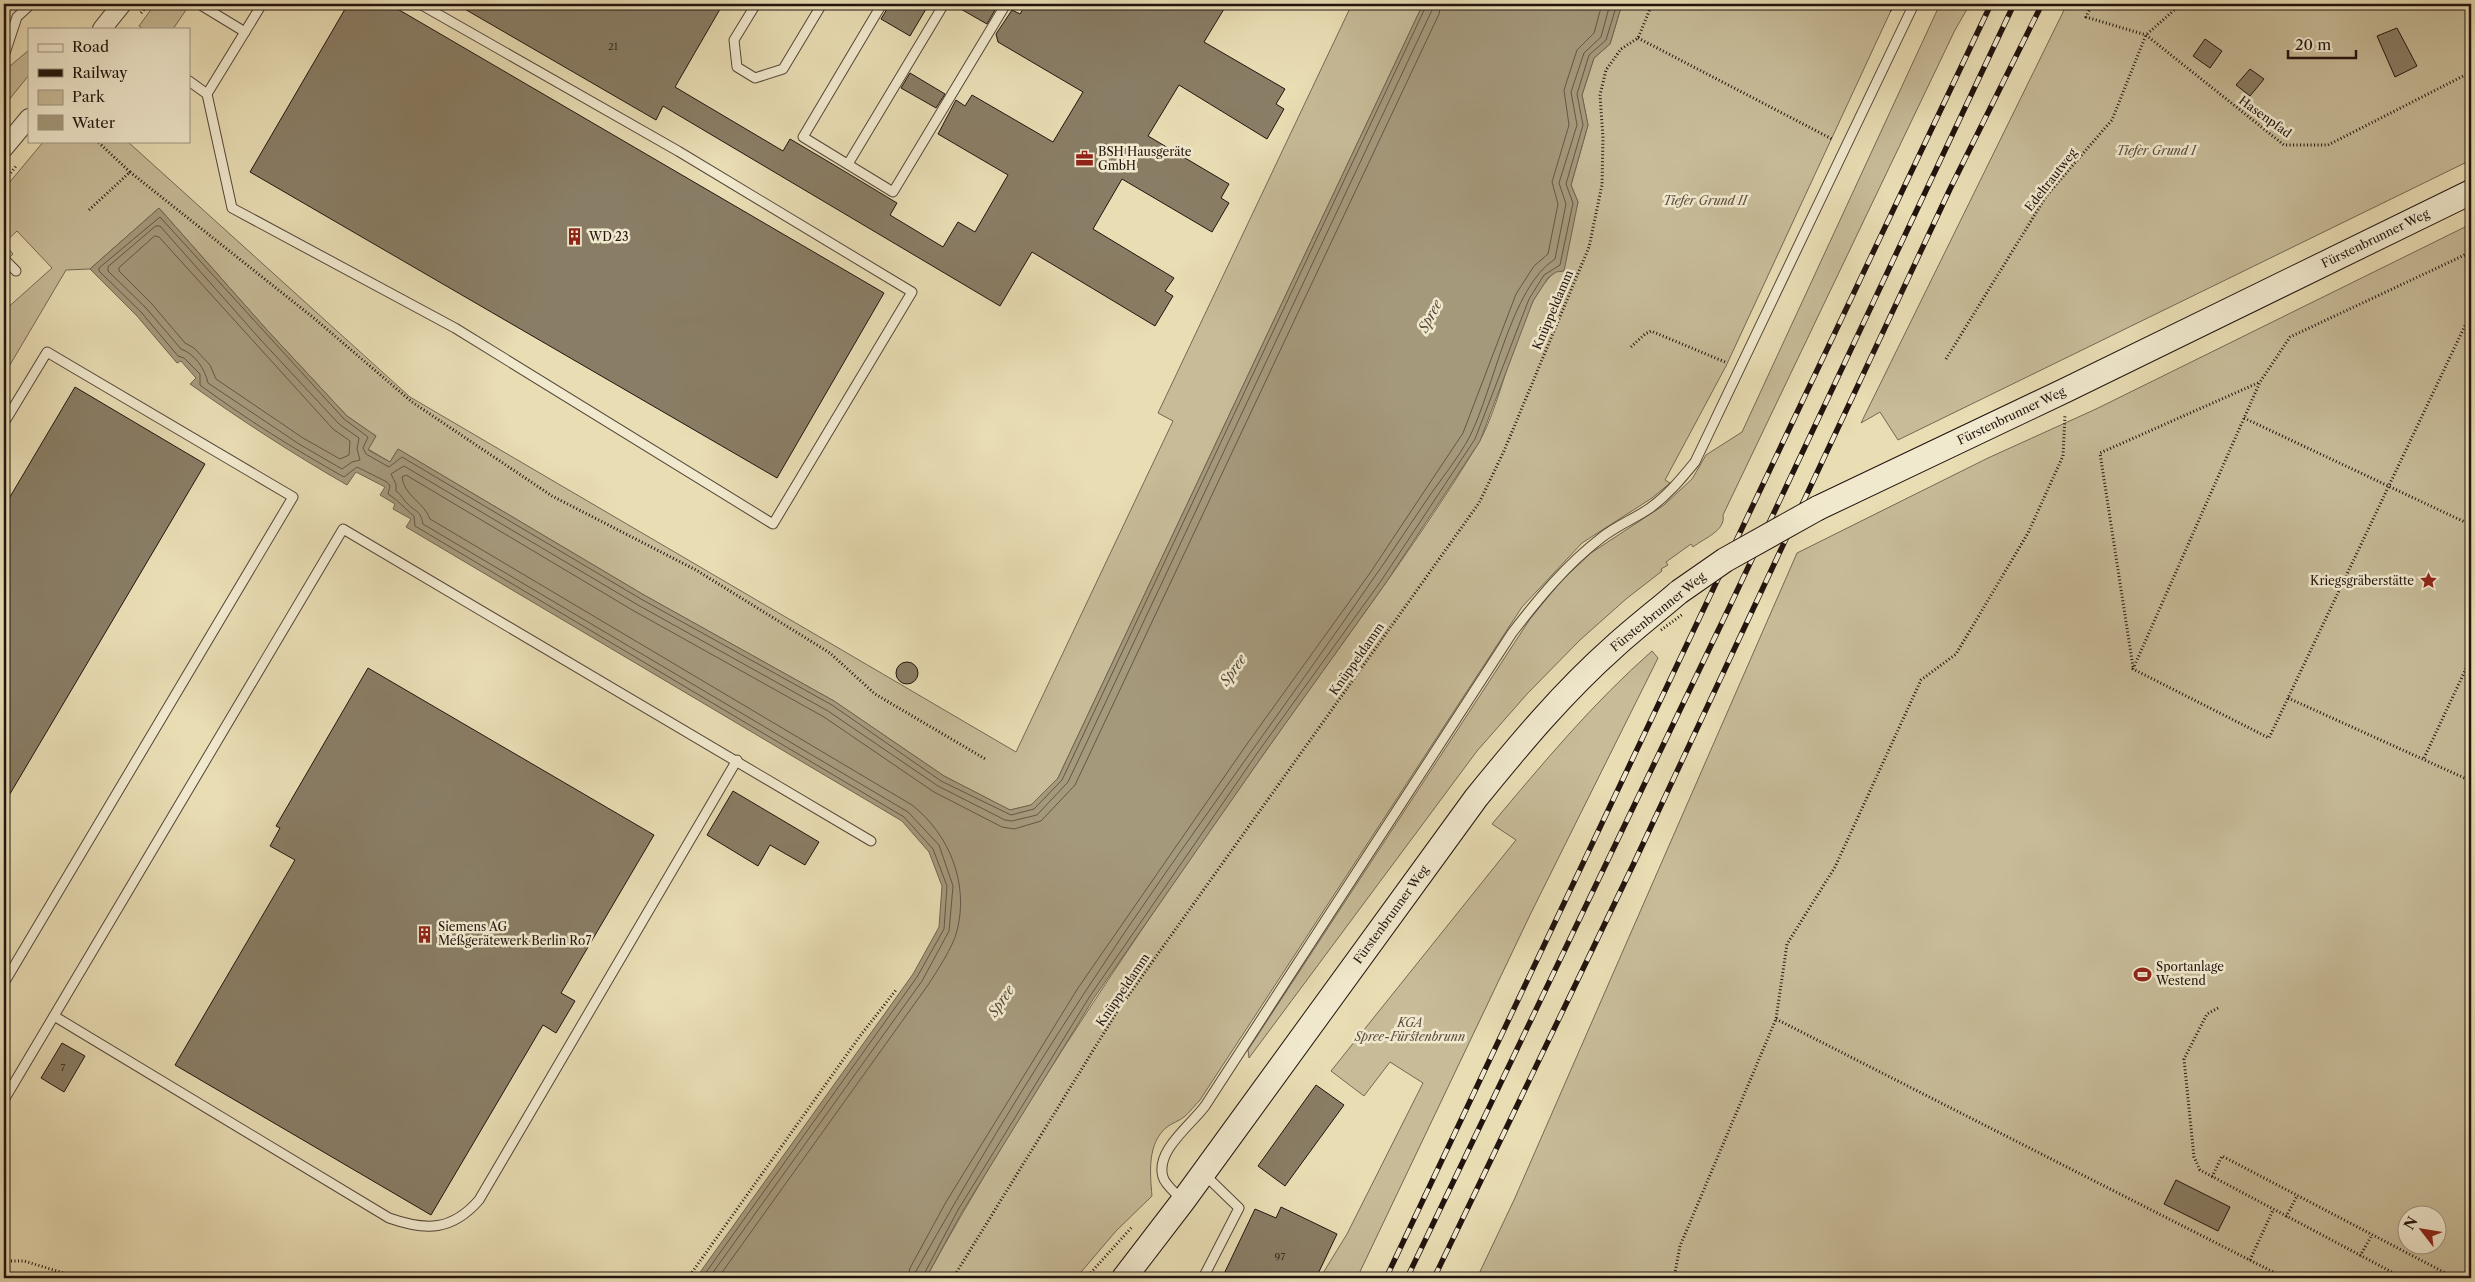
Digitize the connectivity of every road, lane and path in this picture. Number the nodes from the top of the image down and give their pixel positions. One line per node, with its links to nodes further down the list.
1 (31, 4): 19 (lane)
2 (122, 4): 15 (street)
3 (199, 4): 16 (lane)
4 (262, 4): 16 (lane)
5 (420, 4): 22 (lane)
6 (756, 4): 7 (lane)
7 (822, 4)
8 (882, 4): 27 (lane)
9 (944, 4): 27 (lane)
10 (1006, 4): 27 (lane)
11 (1652, 4): 18 (path)
12 (1914, 4): 25 (lane)
13 (2092, 4): 17 (path, Hasenpfad)
14 (2181, 4): 17 (path)
15 (109, 26)
16 (245, 32): 22 (lane)
17 (2146, 36): 20 (path, Hasenpfad); 36 (path, Edeltrautweg)
18 (1638, 38): 25 (path); 71 (path, Knüppeldamm)
19 (4, 56)
20 (2471, 72)
21 (190, 82): 22 (lane)
22 (207, 94)
23 (28, 119): 26 (street)
24 (98, 142): 28 (path)
25 (1846, 146): 37 (lane)
26 (4, 148)
27 (848, 164)
28 (130, 172): 30 (path); 49 (path)
29 (2471, 192): 39 (main road, Fürstenbrunner Weg)
30 (89, 210)
31 (2471, 252): 38 (path)
32 (4, 259): 33 (lane)
33 (16, 272)
34 (2471, 312): 42 (path)
35 (1631, 347): 37 (path)
36 (1946, 358)
37 (1740, 368): 61 (lane)
38 (2260, 382): 40 (path); 45 (path)
39 (2066, 390): 56 (path); 58 (main road, Fürstenbrunner Weg, bridge)
40 (2244, 418): 42 (path); 45 (path)
41 (4, 423): 52 (lane)
42 (2389, 486): 43 (path); 46 (path)
43 (2471, 525)
44 (2471, 658): 47 (path)
45 (2133, 669): 46 (path)
46 (2288, 698): 47 (path)
47 (2424, 758): 50 (path)
48 (737, 760): 51 (lane); 55 (lane); 55 (lane)
49 (987, 760)
50 (2471, 780)
51 (871, 841)
52 (4, 982)
53 (896, 990): 70 (path)
54 (2218, 1008): 59 (path)
55 (54, 1016): 57 (lane)
56 (1776, 1019): 66 (path); 74 (path)
57 (4, 1100)
58 (1203, 1173): 61 (main road, Fürstenbrunner Weg); 73 (lane)
59 (2212, 1177): 60 (path); 62 (path)
60 (2297, 1196): 63 (path); 64 (path)
61 (1183, 1201): 72 (main road, Fürstenbrunner Weg)
62 (2272, 1210): 63 (path); 66 (path)
63 (2286, 1217): 65 (path)
64 (2372, 1235): 65 (path); 68 (path)
65 (2360, 1256): 76 (path)
66 (2250, 1260): 75 (path)
67 (4, 1261): 69 (path)
68 (2447, 1274): 77 (path); 78 (path)
69 (80, 1278)
70 (688, 1278)
71 (953, 1278)
72 (1124, 1278)
73 (1203, 1278)
74 (1674, 1278)
75 (2285, 1278)
76 (2403, 1278)
77 (2445, 1278)
78 (2456, 1278)

